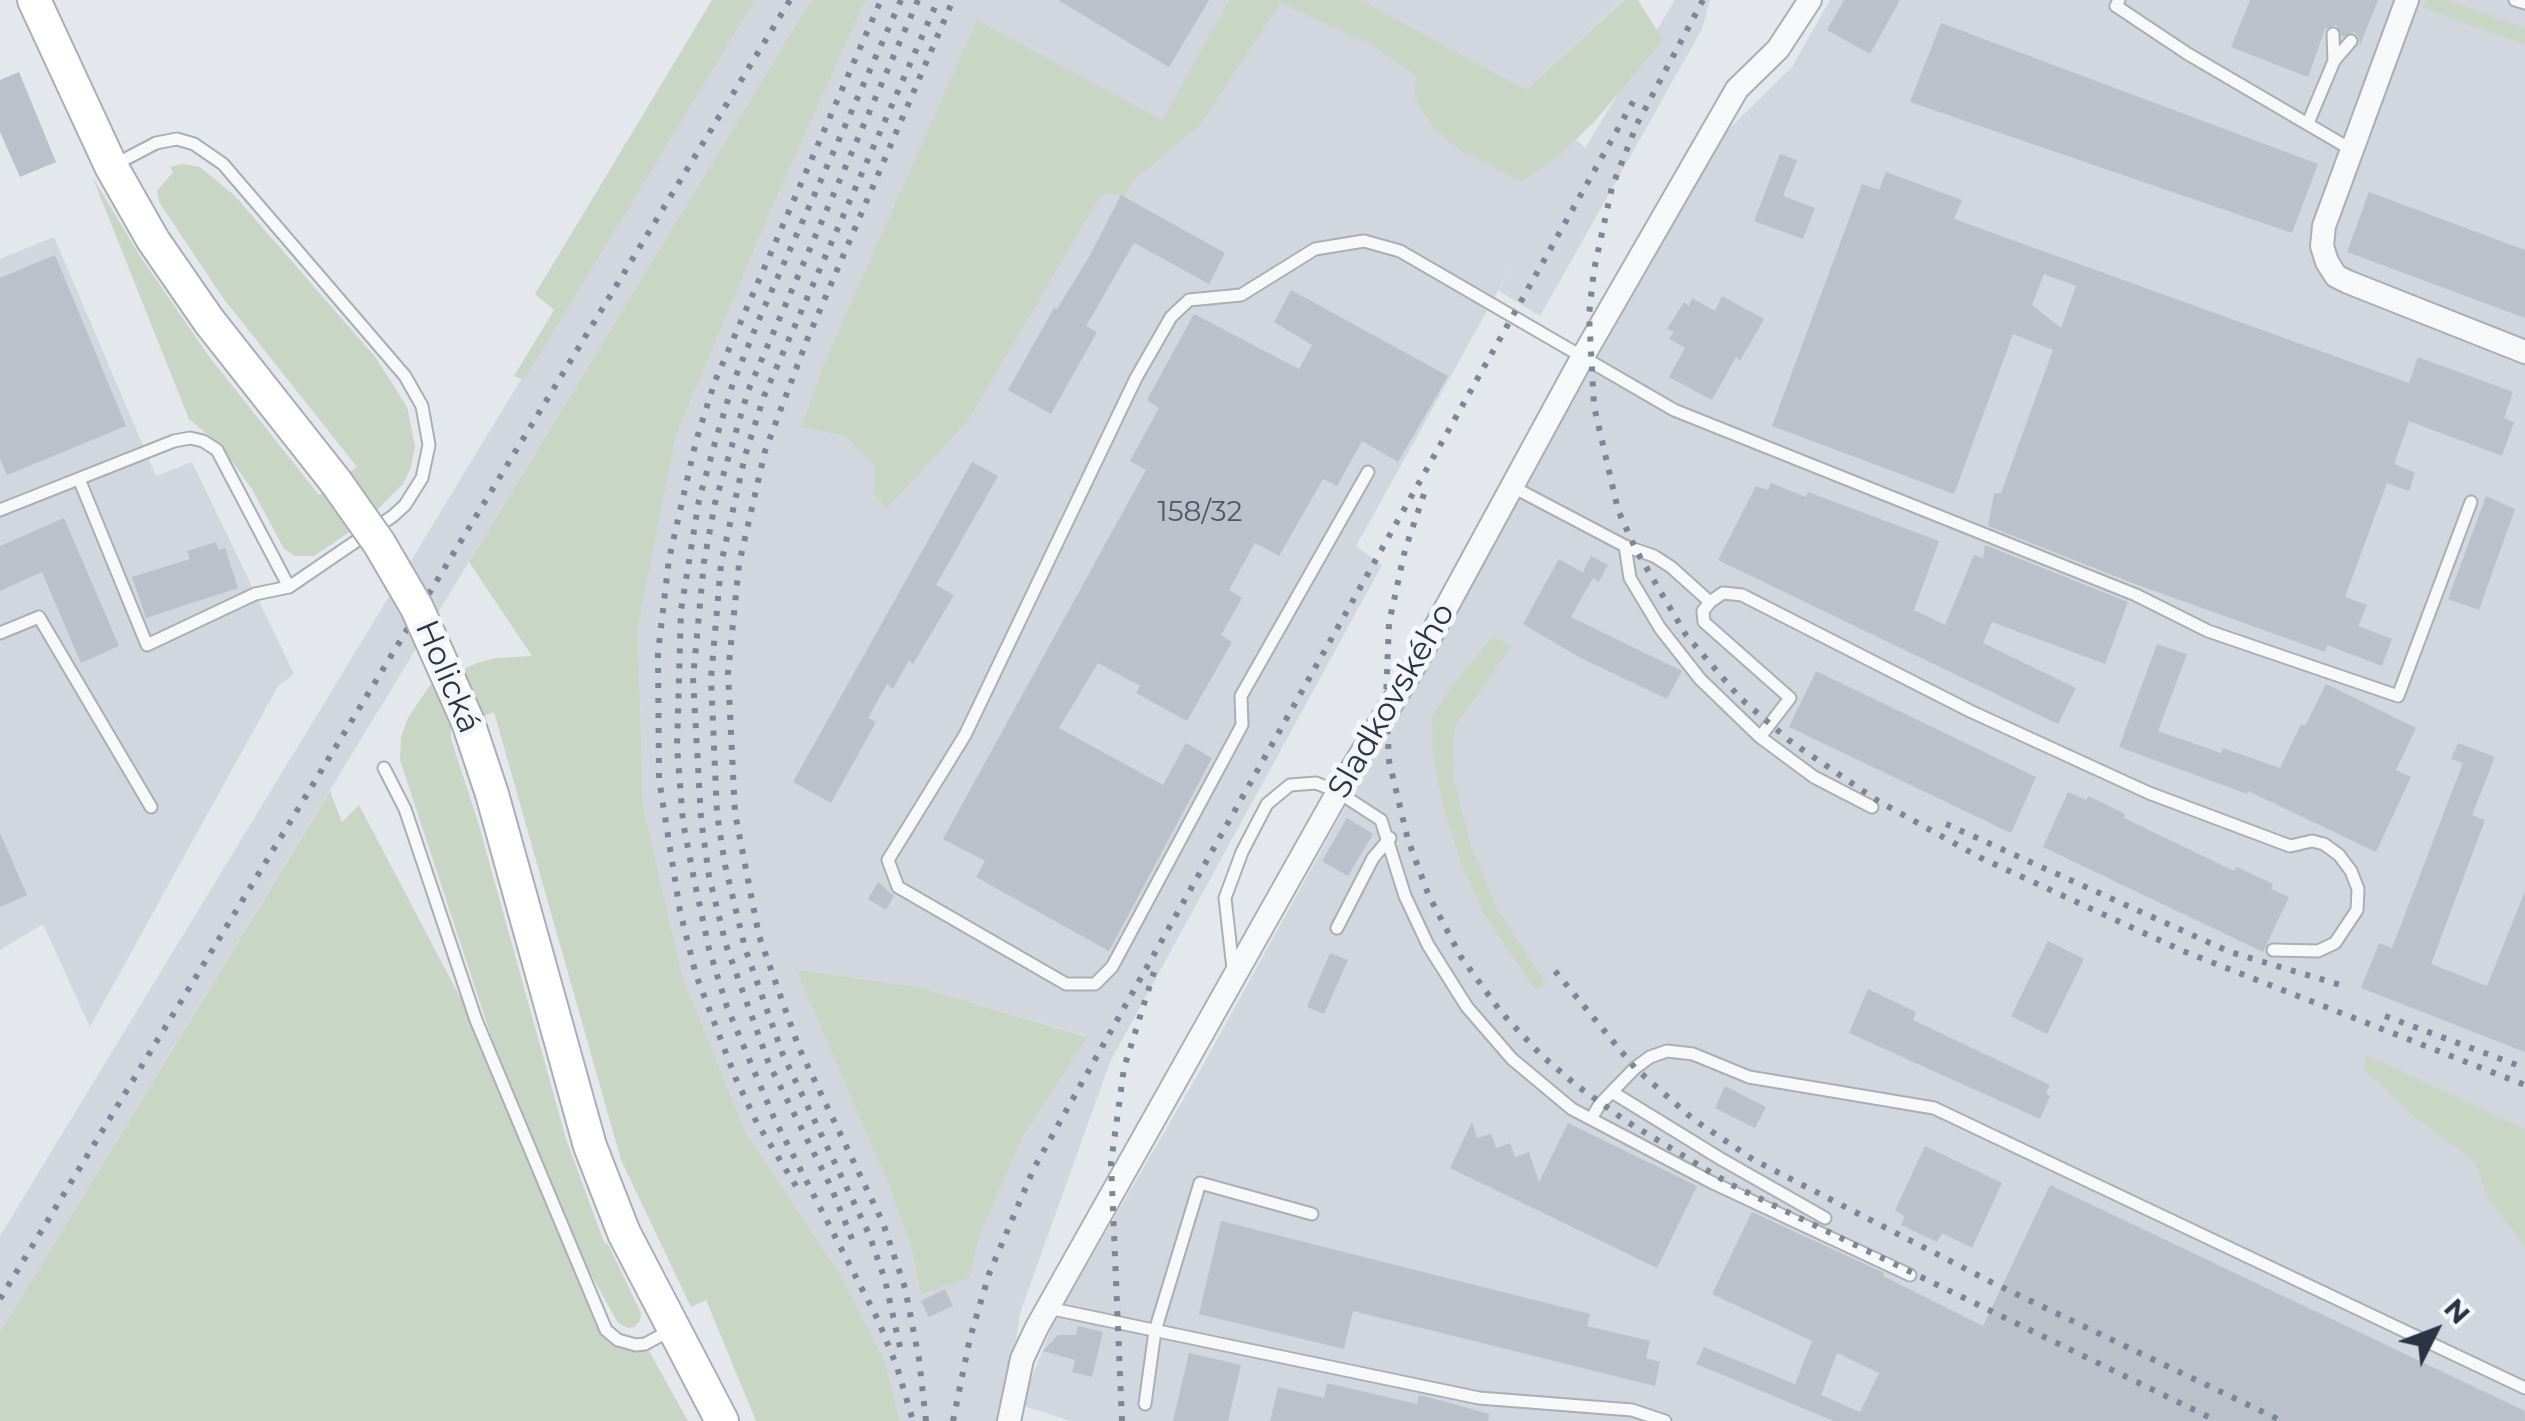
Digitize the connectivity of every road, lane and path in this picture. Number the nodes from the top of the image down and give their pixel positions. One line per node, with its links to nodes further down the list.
1 (34, 0): 12 (street, Holická)
2 (1810, 0): 14 (street, Sladkovského)
3 (2118, 0): 10 (lane)
4 (2406, 0): 11 (street)
5 (2515, 0): 6 (lane)
6 (2525, 4)
7 (2333, 34): 9 (lane)
8 (2351, 41): 9 (lane)
9 (2334, 61): 10 (lane)
10 (2308, 124): 11 (lane)
11 (2352, 150): 13 (street)
12 (111, 166): 21 (lane); 39 (street, Holická, bridge)
13 (2525, 352)
14 (1582, 358): 15 (lane); 17 (street, Sladkovského); 18 (lane)
15 (1368, 472)
16 (79, 479): 19 (lane); 21 (lane); 21 (lane)
17 (1512, 487): 20 (lane); 26 (street, Sladkovského)
18 (2471, 502)
19 (0, 510)
20 (1625, 546): 22 (lane); 24 (lane)
21 (289, 587)
22 (1710, 602): 24 (lane); 31 (lane)
23 (0, 633): 27 (lane)
24 (1760, 737): 28 (lane)
25 (384, 768): 39 (lane)
26 (1338, 792): 29 (lane); 32 (street, Sladkovského); 32 (lane)
27 (151, 807)
28 (1872, 807)
29 (1390, 838): 30 (lane); 34 (lane)
30 (1336, 928)
31 (2274, 950)
32 (1234, 978): 38 (street, Sladkovského)
33 (1612, 1092): 34 (lane); 36 (lane); 41 (lane)
34 (1591, 1119): 37 (lane)
35 (1312, 1214): 40 (lane)
36 (1826, 1218)
37 (1910, 1275)
38 (1048, 1308): 40 (lane); 44 (street, Sladkovského)
39 (674, 1329): 43 (street, Holická)
40 (1155, 1331): 42 (lane); 45 (lane)
41 (2525, 1388)
42 (1145, 1404)
43 (722, 1421)
44 (1009, 1421)
45 (1665, 1421)

